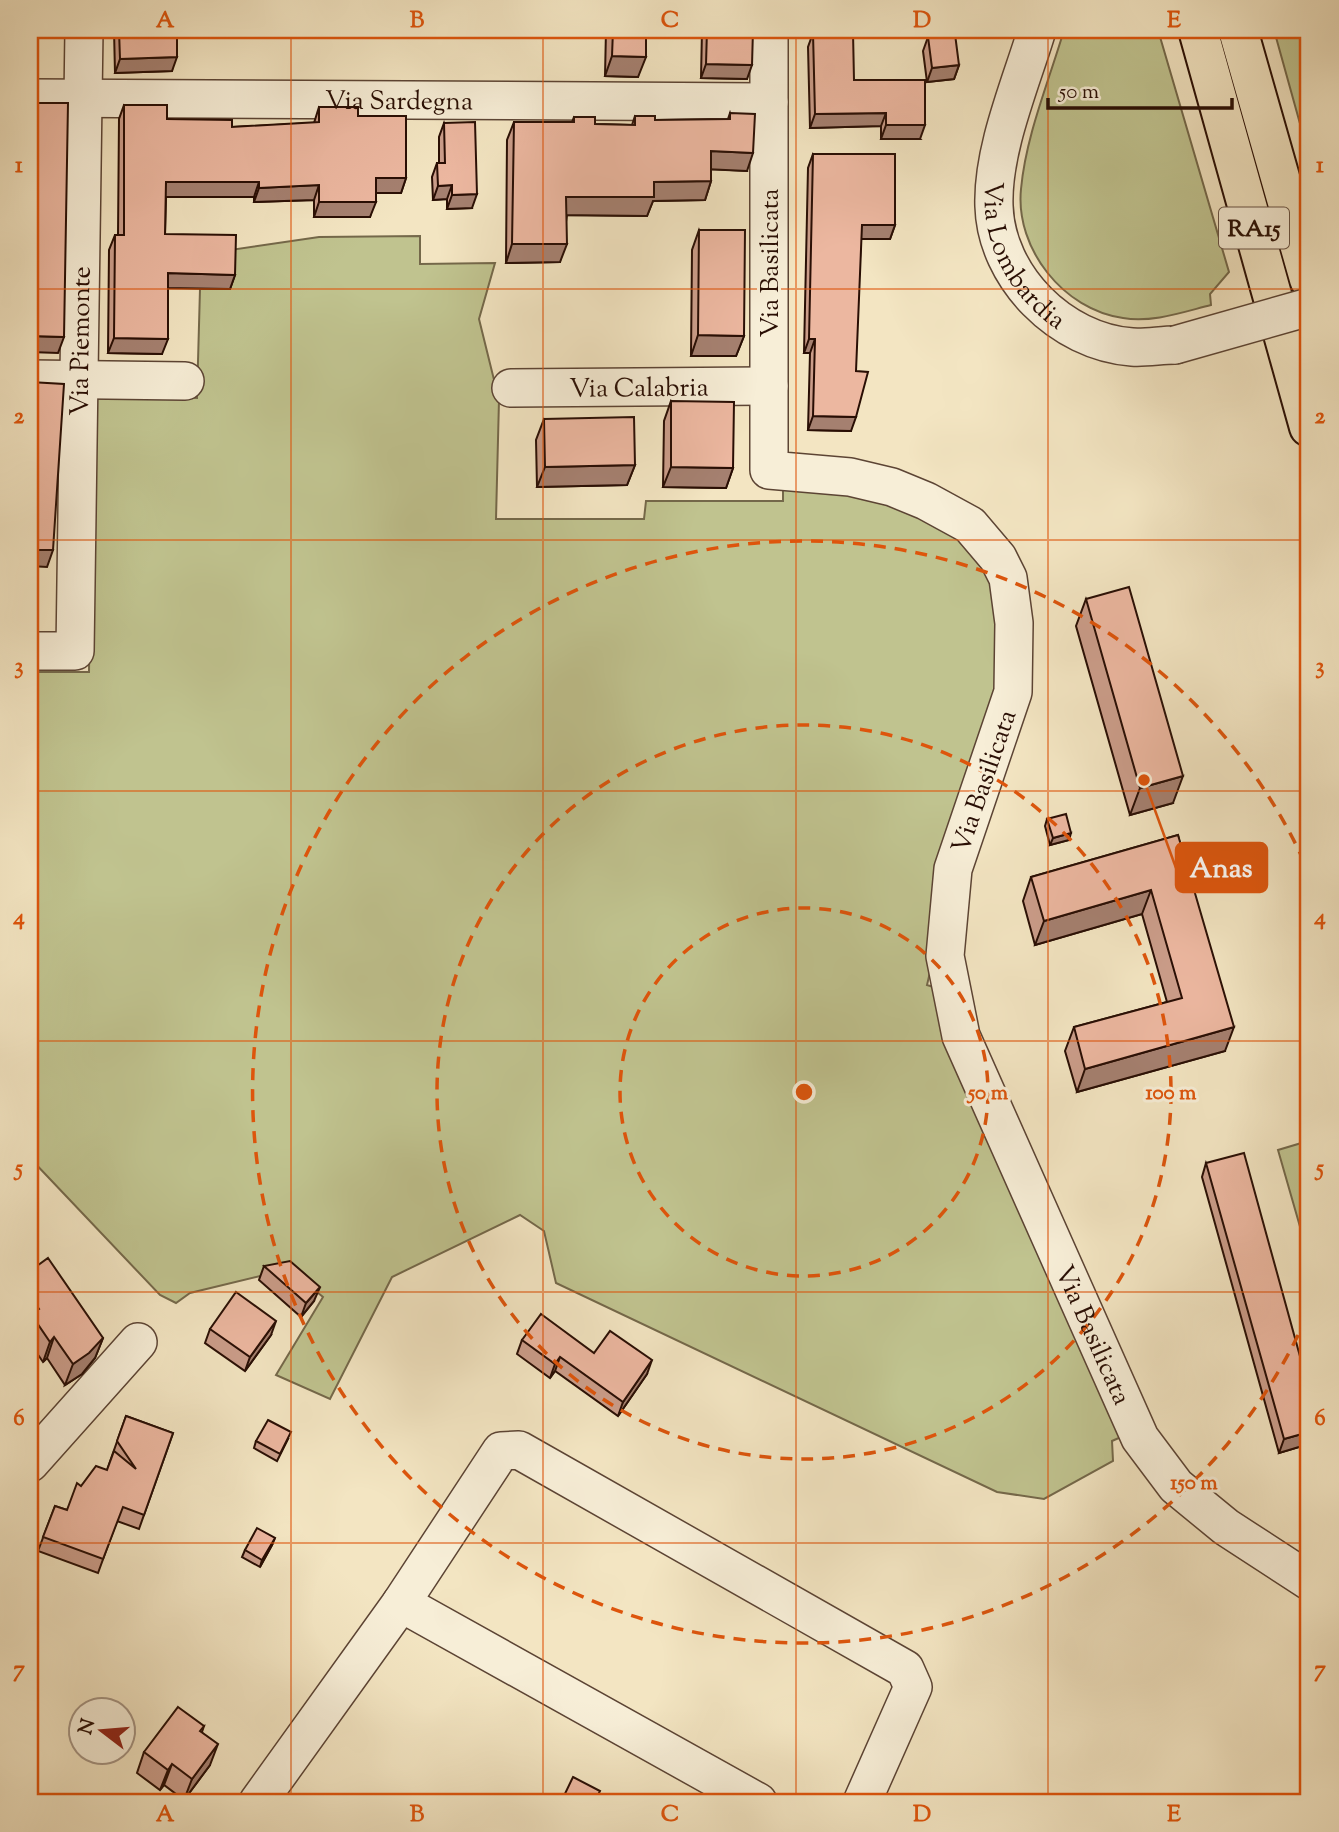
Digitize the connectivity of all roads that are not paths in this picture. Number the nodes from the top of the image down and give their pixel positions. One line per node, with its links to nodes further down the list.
1 (84, 30): 7 (street, Via Piemonte)
2 (769, 30): 8 (street, Via Basilicata)
3 (1037, 30): 10 (street, Via Lombardia, bridge)
4 (1198, 30): 16 (highway, RA15)
5 (1238, 30): 9 (highway, RA15)
6 (30, 97): 7 (street, Via Sardegna)
7 (83, 98): 8 (street, Via Sardegna); 12 (street, Via Piemonte)
8 (769, 102): 14 (street, Via Basilicata)
9 (1309, 279)
10 (1309, 307)
11 (30, 379): 12 (street)
12 (79, 379): 13 (street); 17 (street, Via Piemonte)
13 (184, 381)
14 (769, 386): 15 (street, Via Calabria); 20 (street, Via Basilicata)
15 (510, 388)
16 (1309, 427)
17 (30, 651)
18 (138, 1342): 19 (street)
19 (30, 1463)
20 (1309, 1581)
21 (401, 1603): 22 (street); 23 (street); 24 (street)
22 (258, 1802)
23 (758, 1802)
24 (862, 1802)

